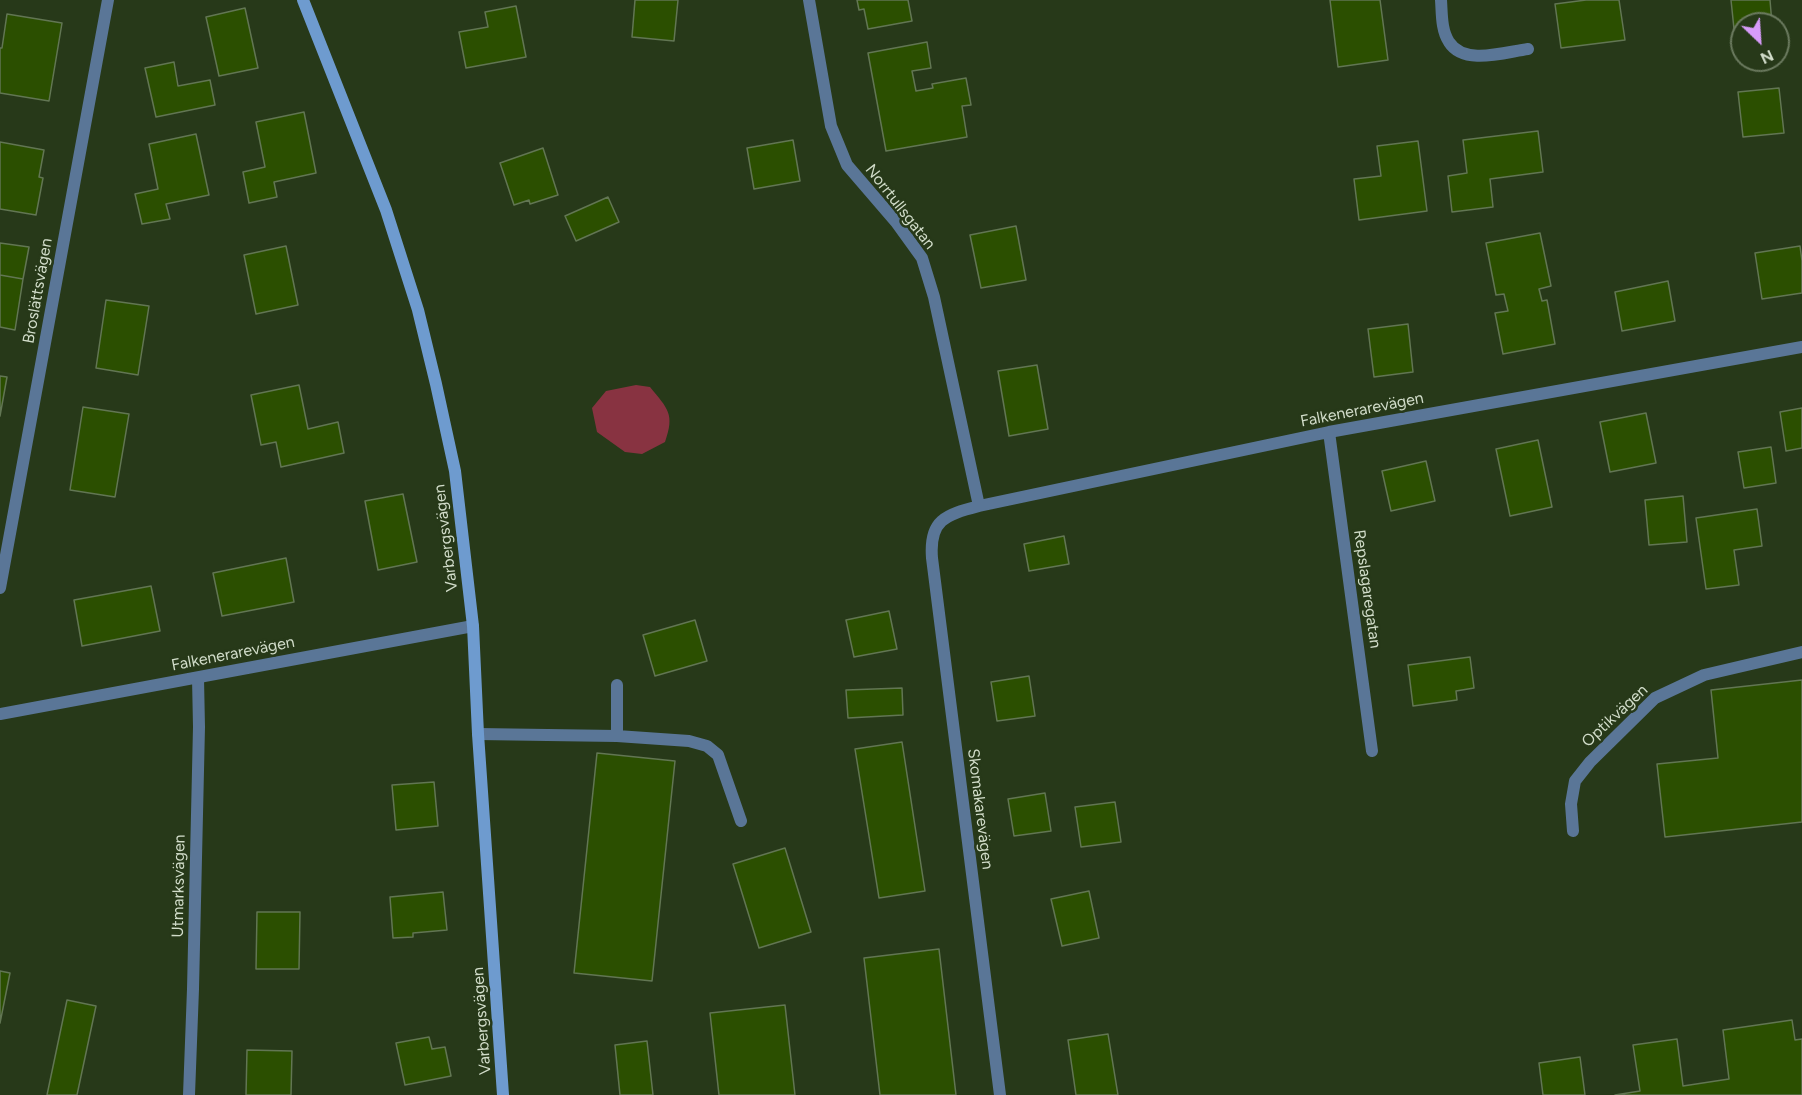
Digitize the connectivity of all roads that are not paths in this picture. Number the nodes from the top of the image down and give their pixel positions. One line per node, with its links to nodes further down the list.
1 (108, 0): 10 (street, Broslättsvägen)
2 (303, 0): 11 (main road, Varbergsvägen)
3 (809, 0): 8 (street, Norrtullsgatan)
4 (1441, 0): 5 (street)
5 (1528, 49)
6 (1802, 347): 7 (street, Falkenerarevägen)
7 (1329, 432): 8 (street, Falkenerarevägen); 18 (street, Repslagaregatan)
8 (978, 506): 9 (street, Falkenerarevägen)
9 (935, 528): 23 (street, Skomakarevägen)
10 (0, 588)
11 (473, 626): 13 (street, Falkenerarevägen); 16 (main road, Varbergsvägen)
12 (1802, 652): 20 (street, Optikvägen)
13 (198, 678): 15 (street, Falkenerarevägen); 21 (street, Utmarksvägen)
14 (617, 686): 17 (street)
15 (0, 714)
16 (478, 734): 17 (street); 22 (main road, Varbergsvägen)
17 (617, 736): 19 (street)
18 (1372, 751)
19 (741, 821)
20 (1573, 831)
21 (189, 1095)
22 (503, 1095)
23 (1000, 1095)

